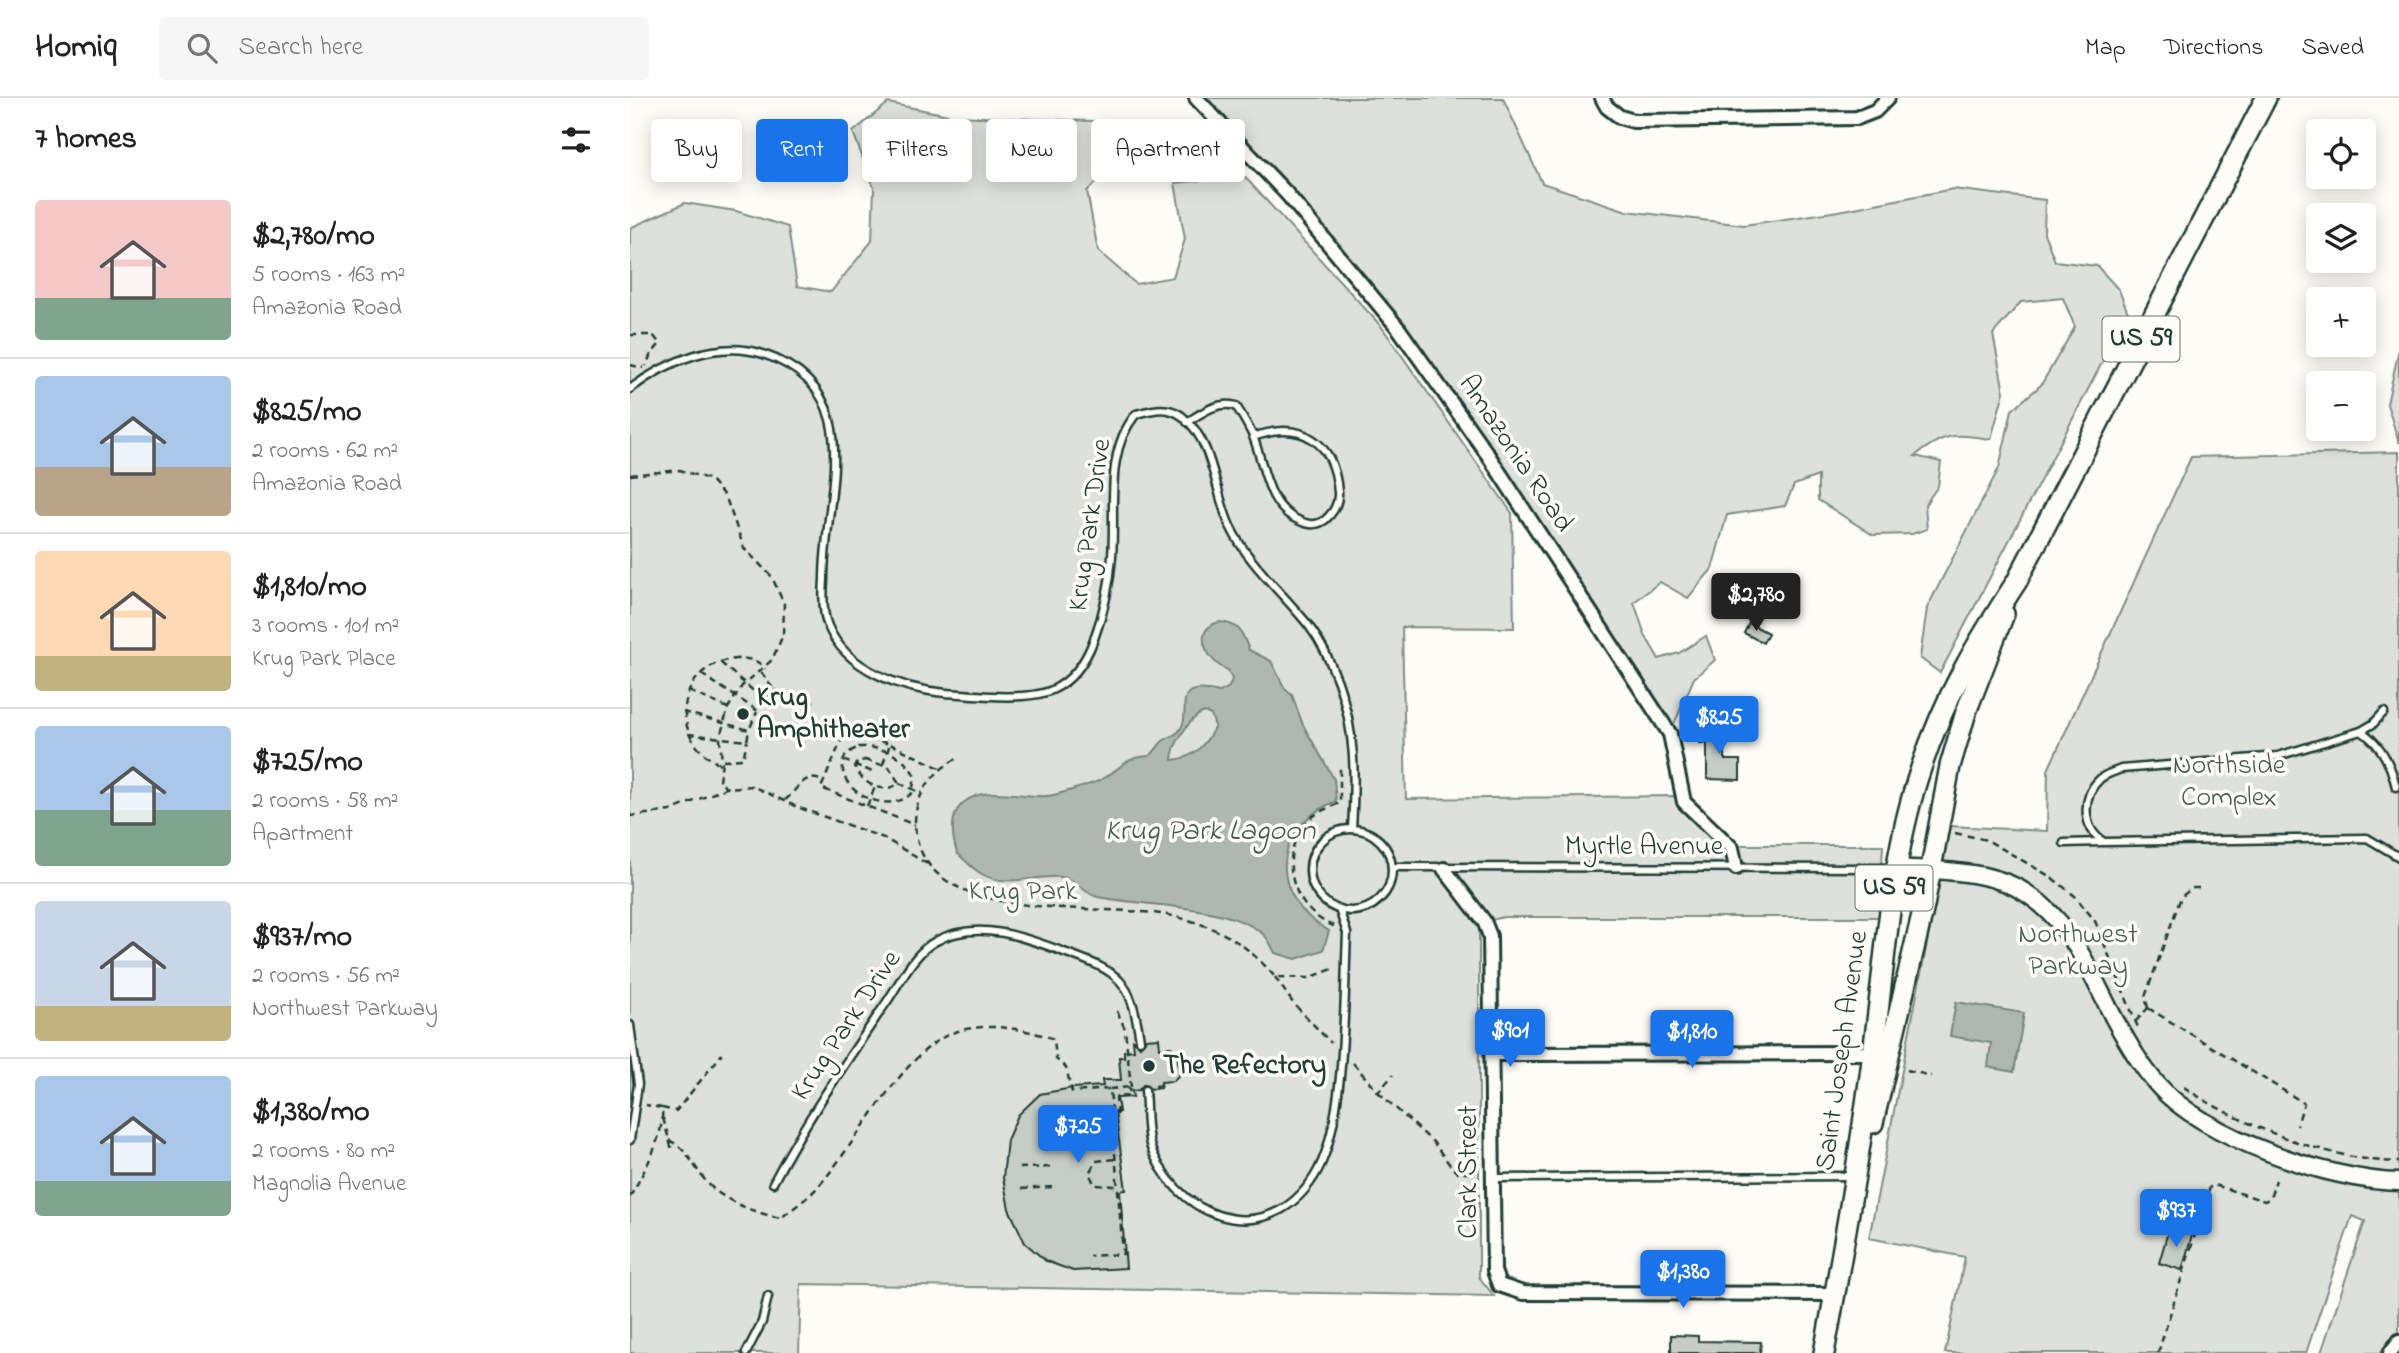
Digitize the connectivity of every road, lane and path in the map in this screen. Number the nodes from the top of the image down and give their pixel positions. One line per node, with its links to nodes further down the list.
1 (1196, 98): 62 (street, Amazonia Road)
2 (1602, 98): 3 (street)
3 (1888, 98)
4 (2266, 98): 11 (main road, Saint Joseph Avenue / US 59)
5 (630, 335): 6 (path)
6 (630, 365)
7 (630, 389): 8 (lane, Krug Park Drive)
8 (1187, 422): 9 (lane); 55 (lane)
9 (1253, 437): 9 (lane)
10 (630, 474): 13 (path)
11 (2017, 581): 63 (main road, Saint Joseph Avenue / US 59); 65 (main road, Saint Joseph Avenue / US 59)
12 (720, 662): 13 (path); 15 (path); 16 (path)
13 (765, 669): 14 (path)
14 (761, 672): 16 (path); 17 (path)
15 (701, 674): 18 (path); 19 (path)
16 (745, 684): 19 (path); 20 (path)
17 (774, 690): 20 (path); 21 (path)
18 (689, 691): 22 (path); 24 (path)
19 (734, 695): 22 (path); 23 (path)
20 (765, 701): 23 (path)
21 (814, 702)
22 (728, 708): 26 (path)
23 (758, 711): 27 (path)
24 (683, 712): 26 (path); 29 (path)
25 (2384, 712): 28 (lane)
26 (723, 722): 27 (path); 30 (path)
27 (749, 730): 31 (path)
28 (2361, 731): 46 (lane); 57 (lane)
29 (688, 734): 30 (path); 38 (path)
30 (720, 738): 31 (path); 35 (path)
31 (747, 741): 35 (path)
32 (890, 744): 33 (path); 41 (path); 43 (path)
33 (887, 751): 36 (path); 37 (path); 48 (path)
34 (956, 759): 41 (path)
35 (722, 760): 38 (path)
36 (843, 760): 39 (path); 50 (path)
37 (883, 764): 39 (path); 44 (path)
38 (722, 765): 47 (path)
39 (855, 765): 42 (path); 45 (path)
40 (1340, 766): 68 (path)
41 (940, 768): 49 (path)
42 (875, 773)
43 (824, 781): 51 (path); 52 (path)
44 (899, 783): 45 (path); 48 (path)
45 (874, 787): 50 (path)
46 (2396, 787)
47 (726, 788): 51 (path); 53 (path)
48 (914, 790): 49 (path); 50 (path)
49 (922, 793): 54 (path)
50 (870, 799): 52 (path)
51 (785, 800): 60 (path)
52 (867, 806): 54 (path)
53 (630, 816)
54 (915, 825): 60 (path)
55 (1352, 829): 61 (lane); 67 (lane)
56 (1954, 833): 73 (path)
57 (2104, 842): 58 (lane); 59 (lane)
58 (2064, 843)
59 (2399, 857)
60 (931, 867): 70 (path)
61 (1392, 867): 64 (lane, Myrtle Avenue); 67 (lane)
62 (1736, 868): 63 (lane, Myrtle Avenue); 64 (lane, Myrtle Avenue)
63 (1896, 868): 65 (street); 78 (main road, Saint Joseph Avenue / US 59)
64 (1444, 869): 80 (street, Clark Street)
65 (1930, 870): 78 (main road, Saint Joseph Avenue / US 59); 105 (street)
66 (2199, 888): 71 (path)
67 (1339, 909): 88 (lane)
68 (1341, 929)
69 (1340, 961): 70 (path)
70 (1275, 977): 77 (path)
71 (2148, 1009): 73 (path); 94 (path)
72 (1117, 1011): 92 (path)
73 (2136, 1021): 75 (path)
74 (630, 1025): 90 (lane)
75 (2140, 1032)
76 (1139, 1040): 106 (lane, Krug Park Drive)
77 (1332, 1044)
78 (1882, 1053): 80 (street); 103 (main road, Saint Joseph Avenue / US 59); 111 (main road, Saint Joseph Avenue / US 59)
79 (722, 1054): 91 (path)
80 (1493, 1054): 102 (street, Clark Street)
81 (1348, 1058): 89 (path)
82 (1907, 1070): 84 (path)
83 (1393, 1075): 89 (path)
84 (1931, 1076)
85 (1166, 1085): 86 (path)
86 (1158, 1086)
87 (2184, 1086): 99 (path)
88 (1145, 1090)
89 (1378, 1092): 102 (path)
90 (636, 1103): 91 (path); 95 (lane)
91 (662, 1108): 93 (path)
92 (1117, 1115)
93 (663, 1118): 96 (path); 110 (path)
94 (2297, 1125)
95 (630, 1140)
96 (669, 1140): 97 (path); 98 (path)
97 (671, 1150)
98 (1115, 1159): 107 (path); 107 (path)
99 (2399, 1162)
100 (1052, 1167): 101 (path)
101 (1019, 1168)
102 (1494, 1173): 103 (lane); 113 (street, Clark Street)
103 (1854, 1176): 111 (main road, Saint Joseph Avenue / US 59)
104 (2276, 1180): 118 (path)
105 (2399, 1182)
106 (774, 1184)
107 (1117, 1186): 112 (path)
108 (1052, 1187): 109 (path)
109 (1021, 1189)
110 (630, 1197)
111 (1848, 1219): 113 (main road, Saint Joseph Avenue / US 59)
112 (1089, 1256)
113 (1835, 1294): 117 (main road, Saint Joseph Avenue / US 59)
114 (768, 1297): 116 (lane)
115 (2399, 1341): 119 (street)
116 (746, 1353)
117 (1824, 1353)
118 (2158, 1353)
119 (2390, 1353)

